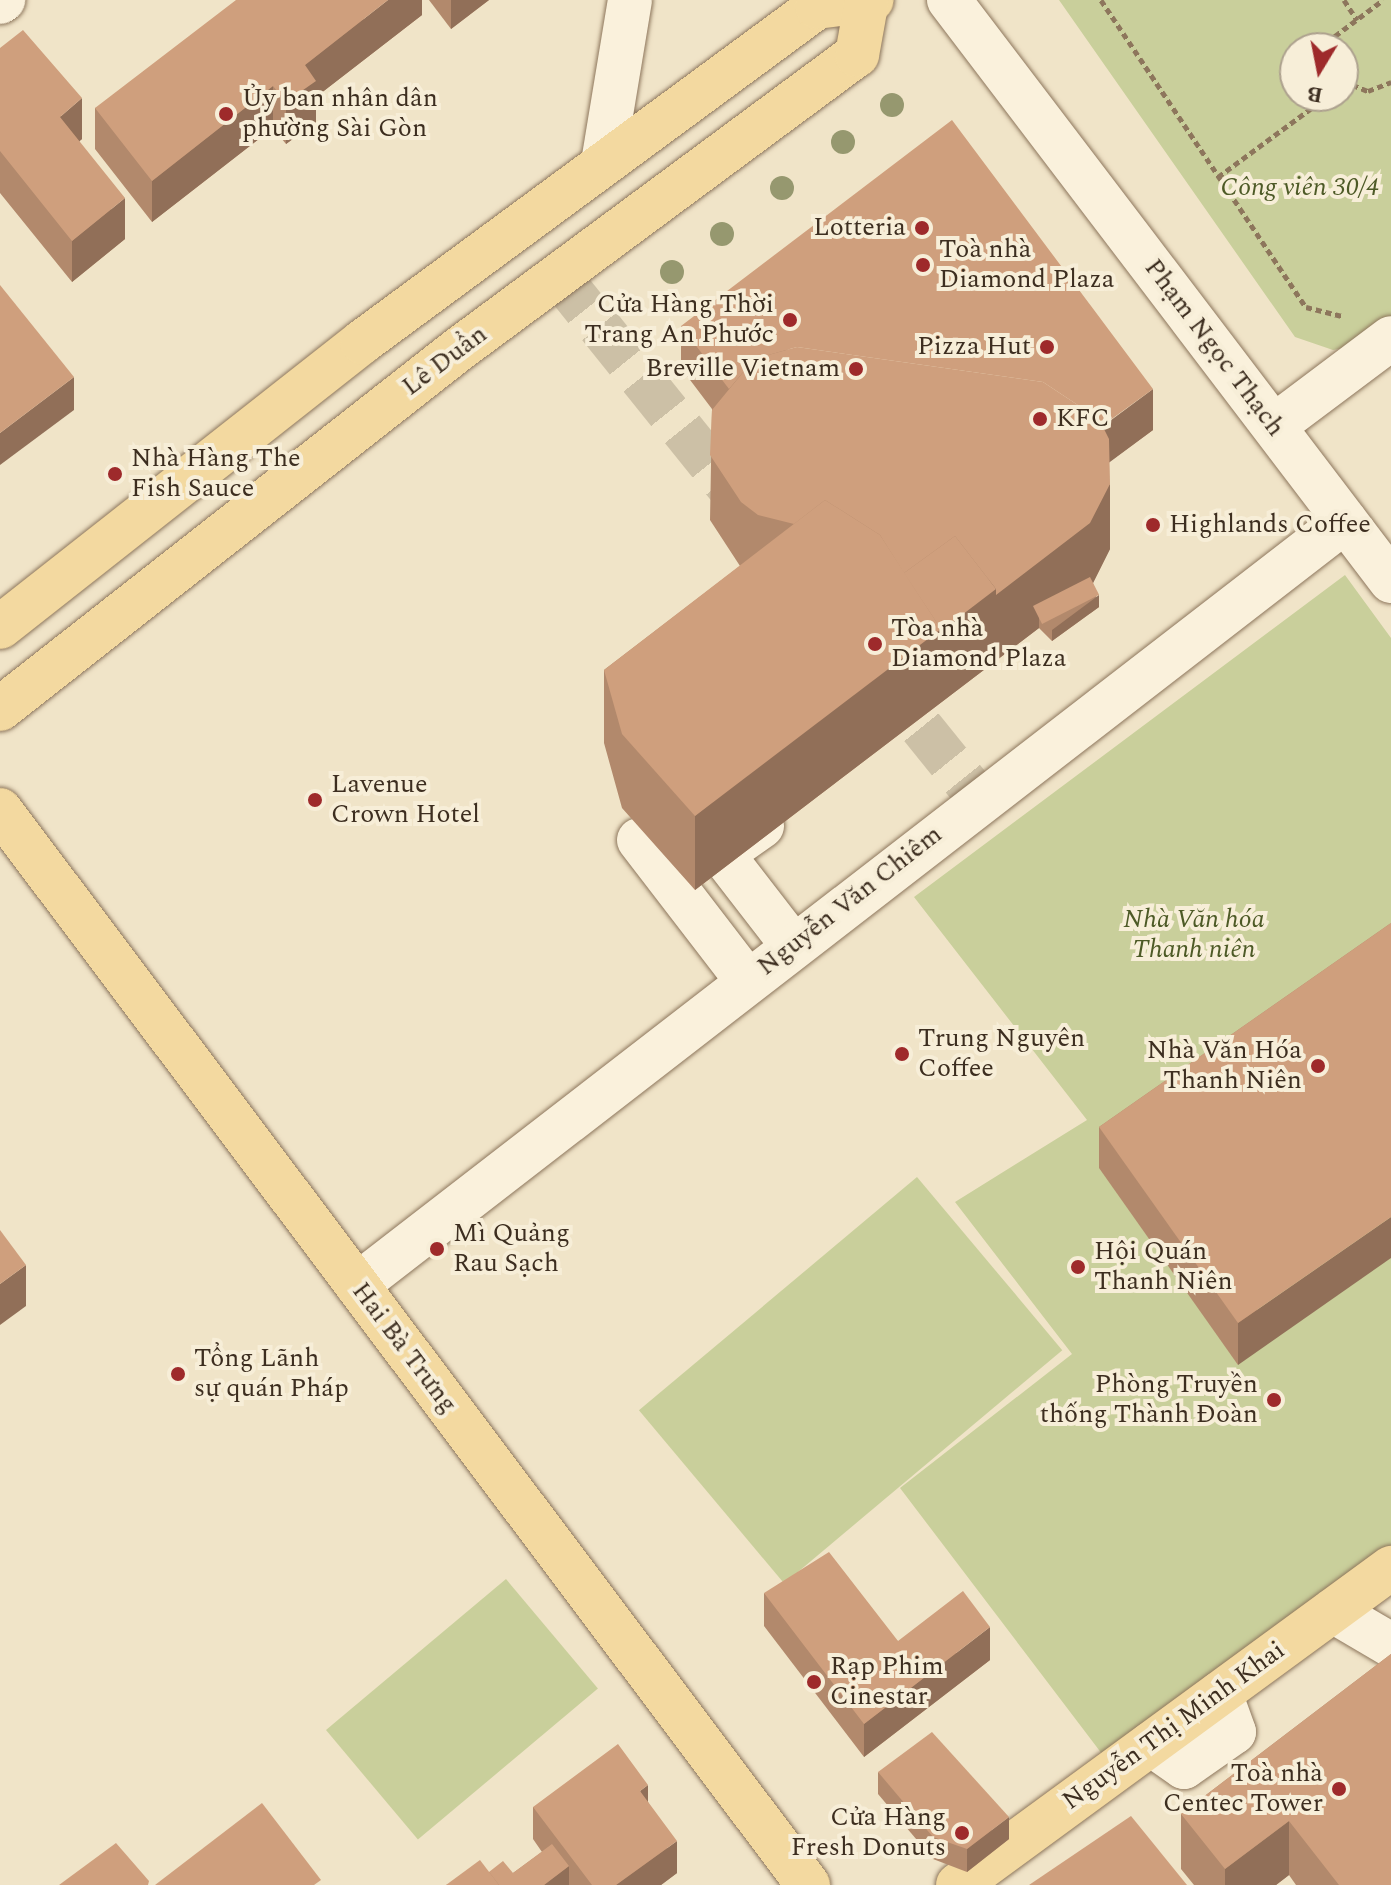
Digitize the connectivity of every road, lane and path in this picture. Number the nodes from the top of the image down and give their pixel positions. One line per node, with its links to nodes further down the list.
1 (630, 0): 12 (street)
2 (949, 0): 17 (street, Phạm Ngọc Thạch)
3 (1101, 0): 13 (path)
4 (1344, 0): 7 (path)
5 (1383, 0): 7 (path)
6 (869, 2): 12 (main road, Lê Duẩn); 16 (main road, Lê Duẩn)
7 (1357, 20): 8 (path)
8 (1341, 32)
9 (1391, 82): 10 (path)
10 (1359, 88)
11 (1306, 112): 13 (path)
12 (603, 163): 14 (main road, Lê Duẩn)
13 (1218, 177): 15 (path)
14 (421, 300): 16 (main road); 18 (main road, Lê Duẩn)
15 (1374, 326): 17 (street)
16 (459, 349): 19 (main road, Lê Duẩn)
17 (1274, 426): 20 (street, Phạm Ngọc Thạch)
18 (208, 464): 19 (main road); 22 (main road, Lê Duẩn)
19 (246, 514): 23 (main road, Lê Duẩn)
20 (1345, 521): 21 (street, Phạm Ngọc Thạch); 27 (street, Nguyễn Văn Chiêm)
21 (1391, 581)
22 (0, 627)
23 (0, 709)
24 (799, 800): 27 (street)
25 (0, 810): 29 (main road, Hai Bà Trưng)
26 (639, 840): 28 (street)
27 (793, 946): 28 (street, Nguyễn Văn Chiêm)
28 (747, 981): 29 (street, Nguyễn Văn Chiêm)
29 (357, 1285): 33 (main road, Hai Bà Trưng)
30 (1391, 1568): 31 (main road, Nguyễn Thị Minh Khai)
31 (1333, 1611): 32 (street); 34 (main road, Nguyễn Thị Minh Khai)
32 (1391, 1645)
33 (808, 1885)
34 (958, 1885)

